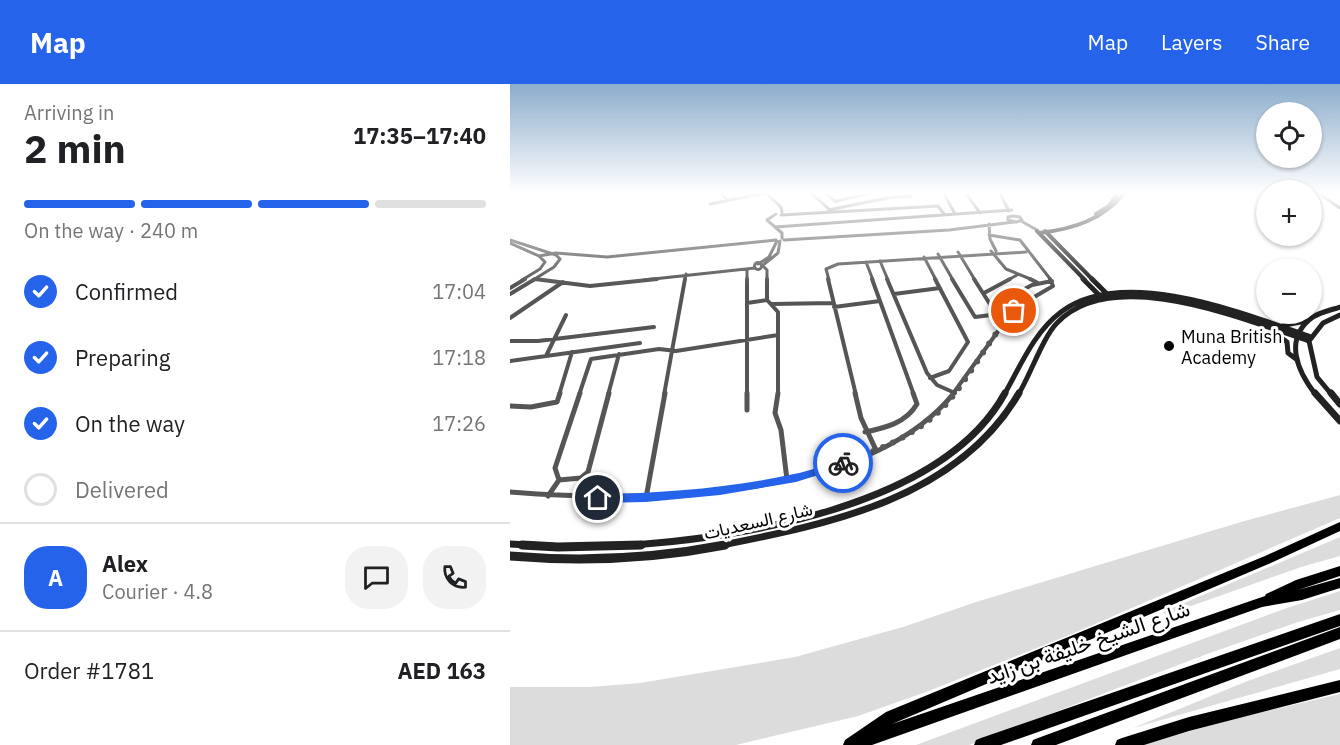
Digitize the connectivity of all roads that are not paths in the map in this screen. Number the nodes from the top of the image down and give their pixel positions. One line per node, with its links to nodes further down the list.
1 (772, 223): 8 (street)
2 (819, 223): 8 (street)
3 (1003, 223): 7 (street)
4 (1027, 223): 10 (street)
5 (1073, 223): 10 (street)
6 (1079, 223): 9 (street)
7 (989, 224): 11 (street); 12 (street)
8 (774, 226): 12 (street)
9 (1058, 230): 10 (street); 14 (street)
10 (1041, 231): 14 (street); 34 (street)
11 (989, 235): 15 (street); 16 (street)
12 (780, 240): 17 (street); 24 (street); 24 (street)
13 (512, 243): 17 (street); 20 (street)
14 (1056, 243): 35 (street)
15 (1026, 251): 16 (street); 31 (street)
16 (993, 252): 18 (street); 29 (street)
17 (549, 253): 20 (street); 27 (street)
18 (961, 253): 19 (street); 38 (street)
19 (938, 254): 21 (street); 50 (street)
20 (539, 256): 36 (street)
21 (924, 257): 22 (street); 37 (street)
22 (880, 261): 23 (street); 40 (street)
23 (866, 262): 45 (street); 49 (street)
24 (758, 266): 25 (street); 26 (street); 44 (street)
25 (747, 269): 26 (street); 46 (street)
26 (707, 272): 28 (street)
27 (541, 275): 30 (street); 32 (street)
28 (685, 275): 32 (street); 69 (street)
29 (1017, 275): 33 (street); 38 (street)
30 (535, 279): 32 (street); 39 (street)
31 (1052, 280): 33 (street); 76 (street)
32 (564, 282): 56 (street)
33 (1038, 283): 50 (street)
34 (1088, 284): 42 (street); 43 (street)
35 (1097, 284): 41 (street); 42 (street)
36 (510, 288)
37 (940, 288): 40 (street); 75 (street)
38 (984, 293): 50 (street)
39 (510, 294)
40 (894, 294): 75 (street)
41 (1168, 295): 42 (street, شارع السعديات); 58 (street, شارع السعديات)
42 (1106, 297): 43 (street, شارع السعديات); 57 (street, شارع السعديات); 92 (street, شارع السعديات)
43 (1087, 299): 91 (street, شارع السعديات)
44 (767, 300): 46 (street); 47 (street)
45 (880, 301): 49 (street); 81 (street)
46 (747, 303): 65 (street)
47 (772, 304): 48 (street); 52 (street)
48 (787, 304): 49 (street); 52 (street)
49 (833, 305): 81 (street)
50 (992, 306)
51 (1340, 307): 53 (street)
52 (777, 308): 63 (street)
53 (1322, 312)
54 (566, 315): 64 (street)
55 (1340, 315): 66 (street)
56 (510, 318)
57 (1241, 319): 62 (street, شارع السعديات); 73 (street)
58 (1256, 319)
59 (1271, 324): 62 (street, شارع السعديات)
60 (1305, 324): 62 (street)
61 (654, 327): 64 (street)
62 (1296, 334): 66 (street, شارع السعديات); 73 (street)
63 (778, 335): 65 (street); 84 (street)
64 (554, 339): 67 (street); 72 (street)
65 (747, 339): 69 (street); 79 (street)
66 (1310, 339): 77 (street)
67 (510, 341)
68 (640, 343): 70 (street)
69 (671, 351): 71 (street); 87 (street)
70 (572, 352): 72 (street); 78 (street)
71 (619, 354): 83 (street); 83 (street)
72 (546, 356): 74 (street)
73 (1296, 359): 80 (street)
74 (510, 361)
75 (930, 378): 76 (street)
76 (955, 393): 82 (street)
77 (1340, 404)
78 (510, 406)
79 (747, 410)
80 (1340, 421)
81 (865, 432): 82 (street)
82 (876, 450): 84 (street)
83 (559, 480): 86 (street)
84 (787, 480): 87 (street)
85 (510, 492): 86 (street)
86 (548, 496): 87 (street)
87 (646, 498)
88 (1340, 526): 90 (highway)
89 (1340, 532): 90 (highway)
90 (1320, 536): 99 (highway)
91 (510, 544)
92 (510, 556)
93 (1340, 571): 95 (highway)
94 (1340, 583): 95 (highway, شارع الشيخ خليفة بن زايد)
95 (1262, 602): 99 (highway, شارع الشيخ خليفة بن زايد)
96 (1340, 620): 100 (highway)
97 (1340, 633): 101 (highway)
98 (1340, 686): 102 (highway)
99 (851, 745)
100 (981, 745)
101 (1038, 745)
102 (1122, 745)

